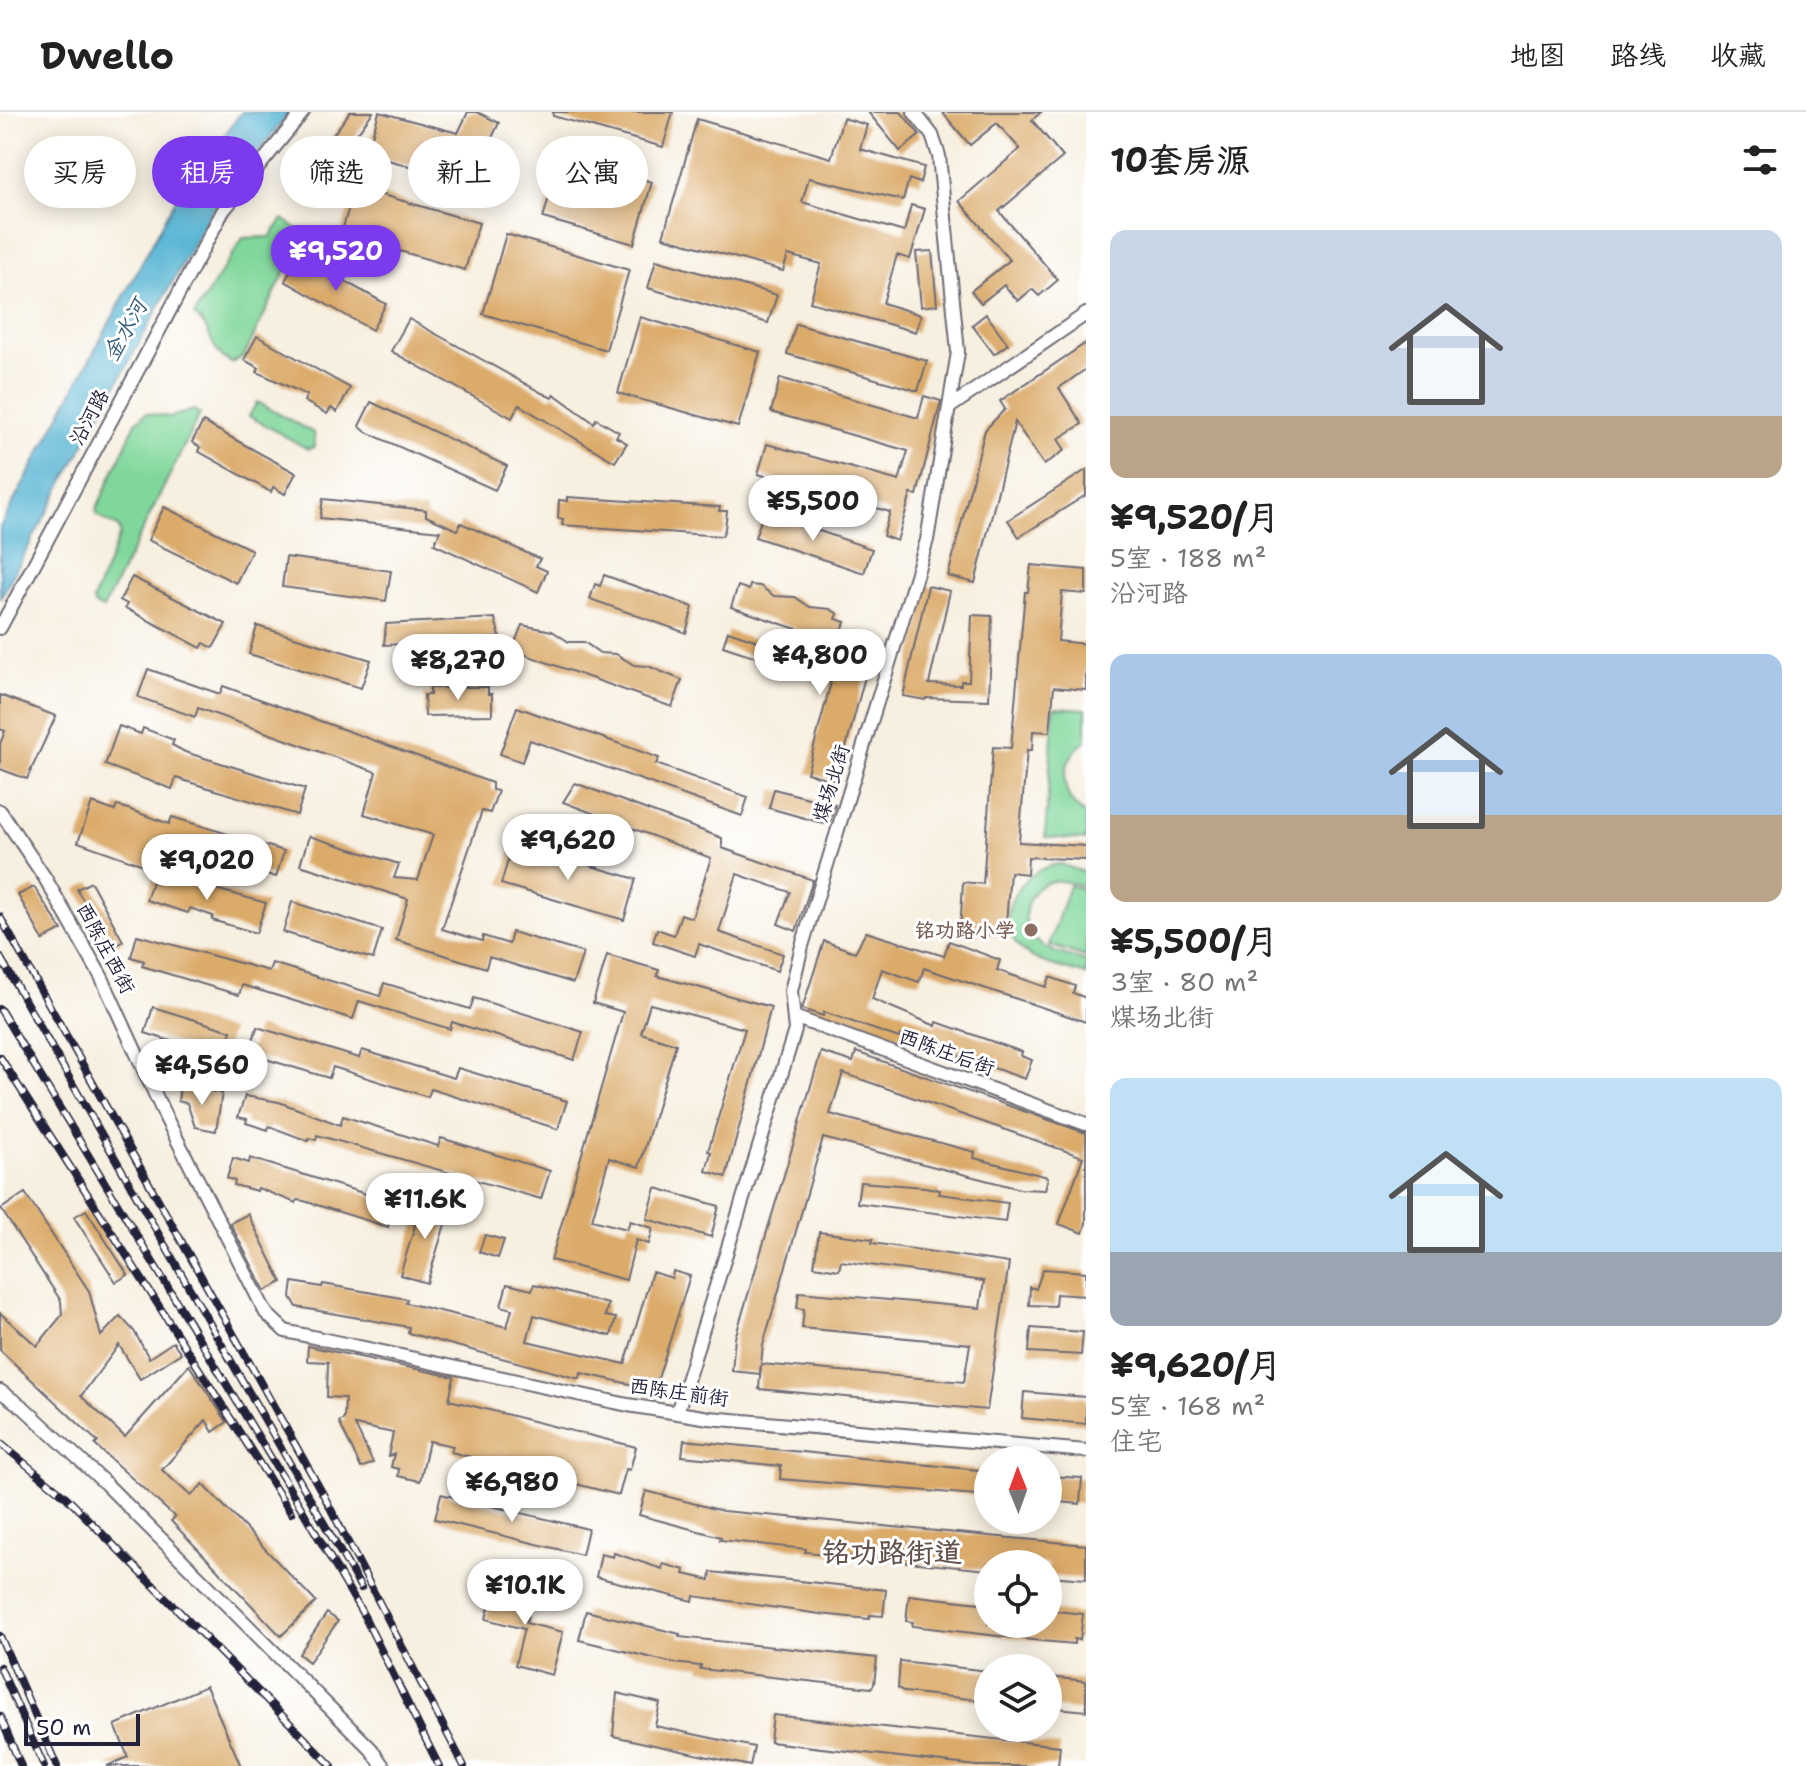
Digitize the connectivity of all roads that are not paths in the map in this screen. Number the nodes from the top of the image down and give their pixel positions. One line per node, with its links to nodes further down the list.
1 (303, 112): 5 (street, 沿河路)
2 (914, 112): 4 (street, 煤场北街)
3 (1086, 314): 4 (street)
4 (950, 407): 7 (street, 煤场北街)
5 (0, 628)
6 (0, 811): 9 (street, 西陈庄西街)
7 (794, 1017): 8 (street, 西陈庄后街); 11 (street, 煤场北街)
8 (1086, 1124)
9 (275, 1323): 11 (street, 西陈庄前街)
10 (0, 1391): 13 (street)
11 (677, 1413): 12 (street, 西陈庄前街)
12 (1086, 1451)
13 (383, 1766)

